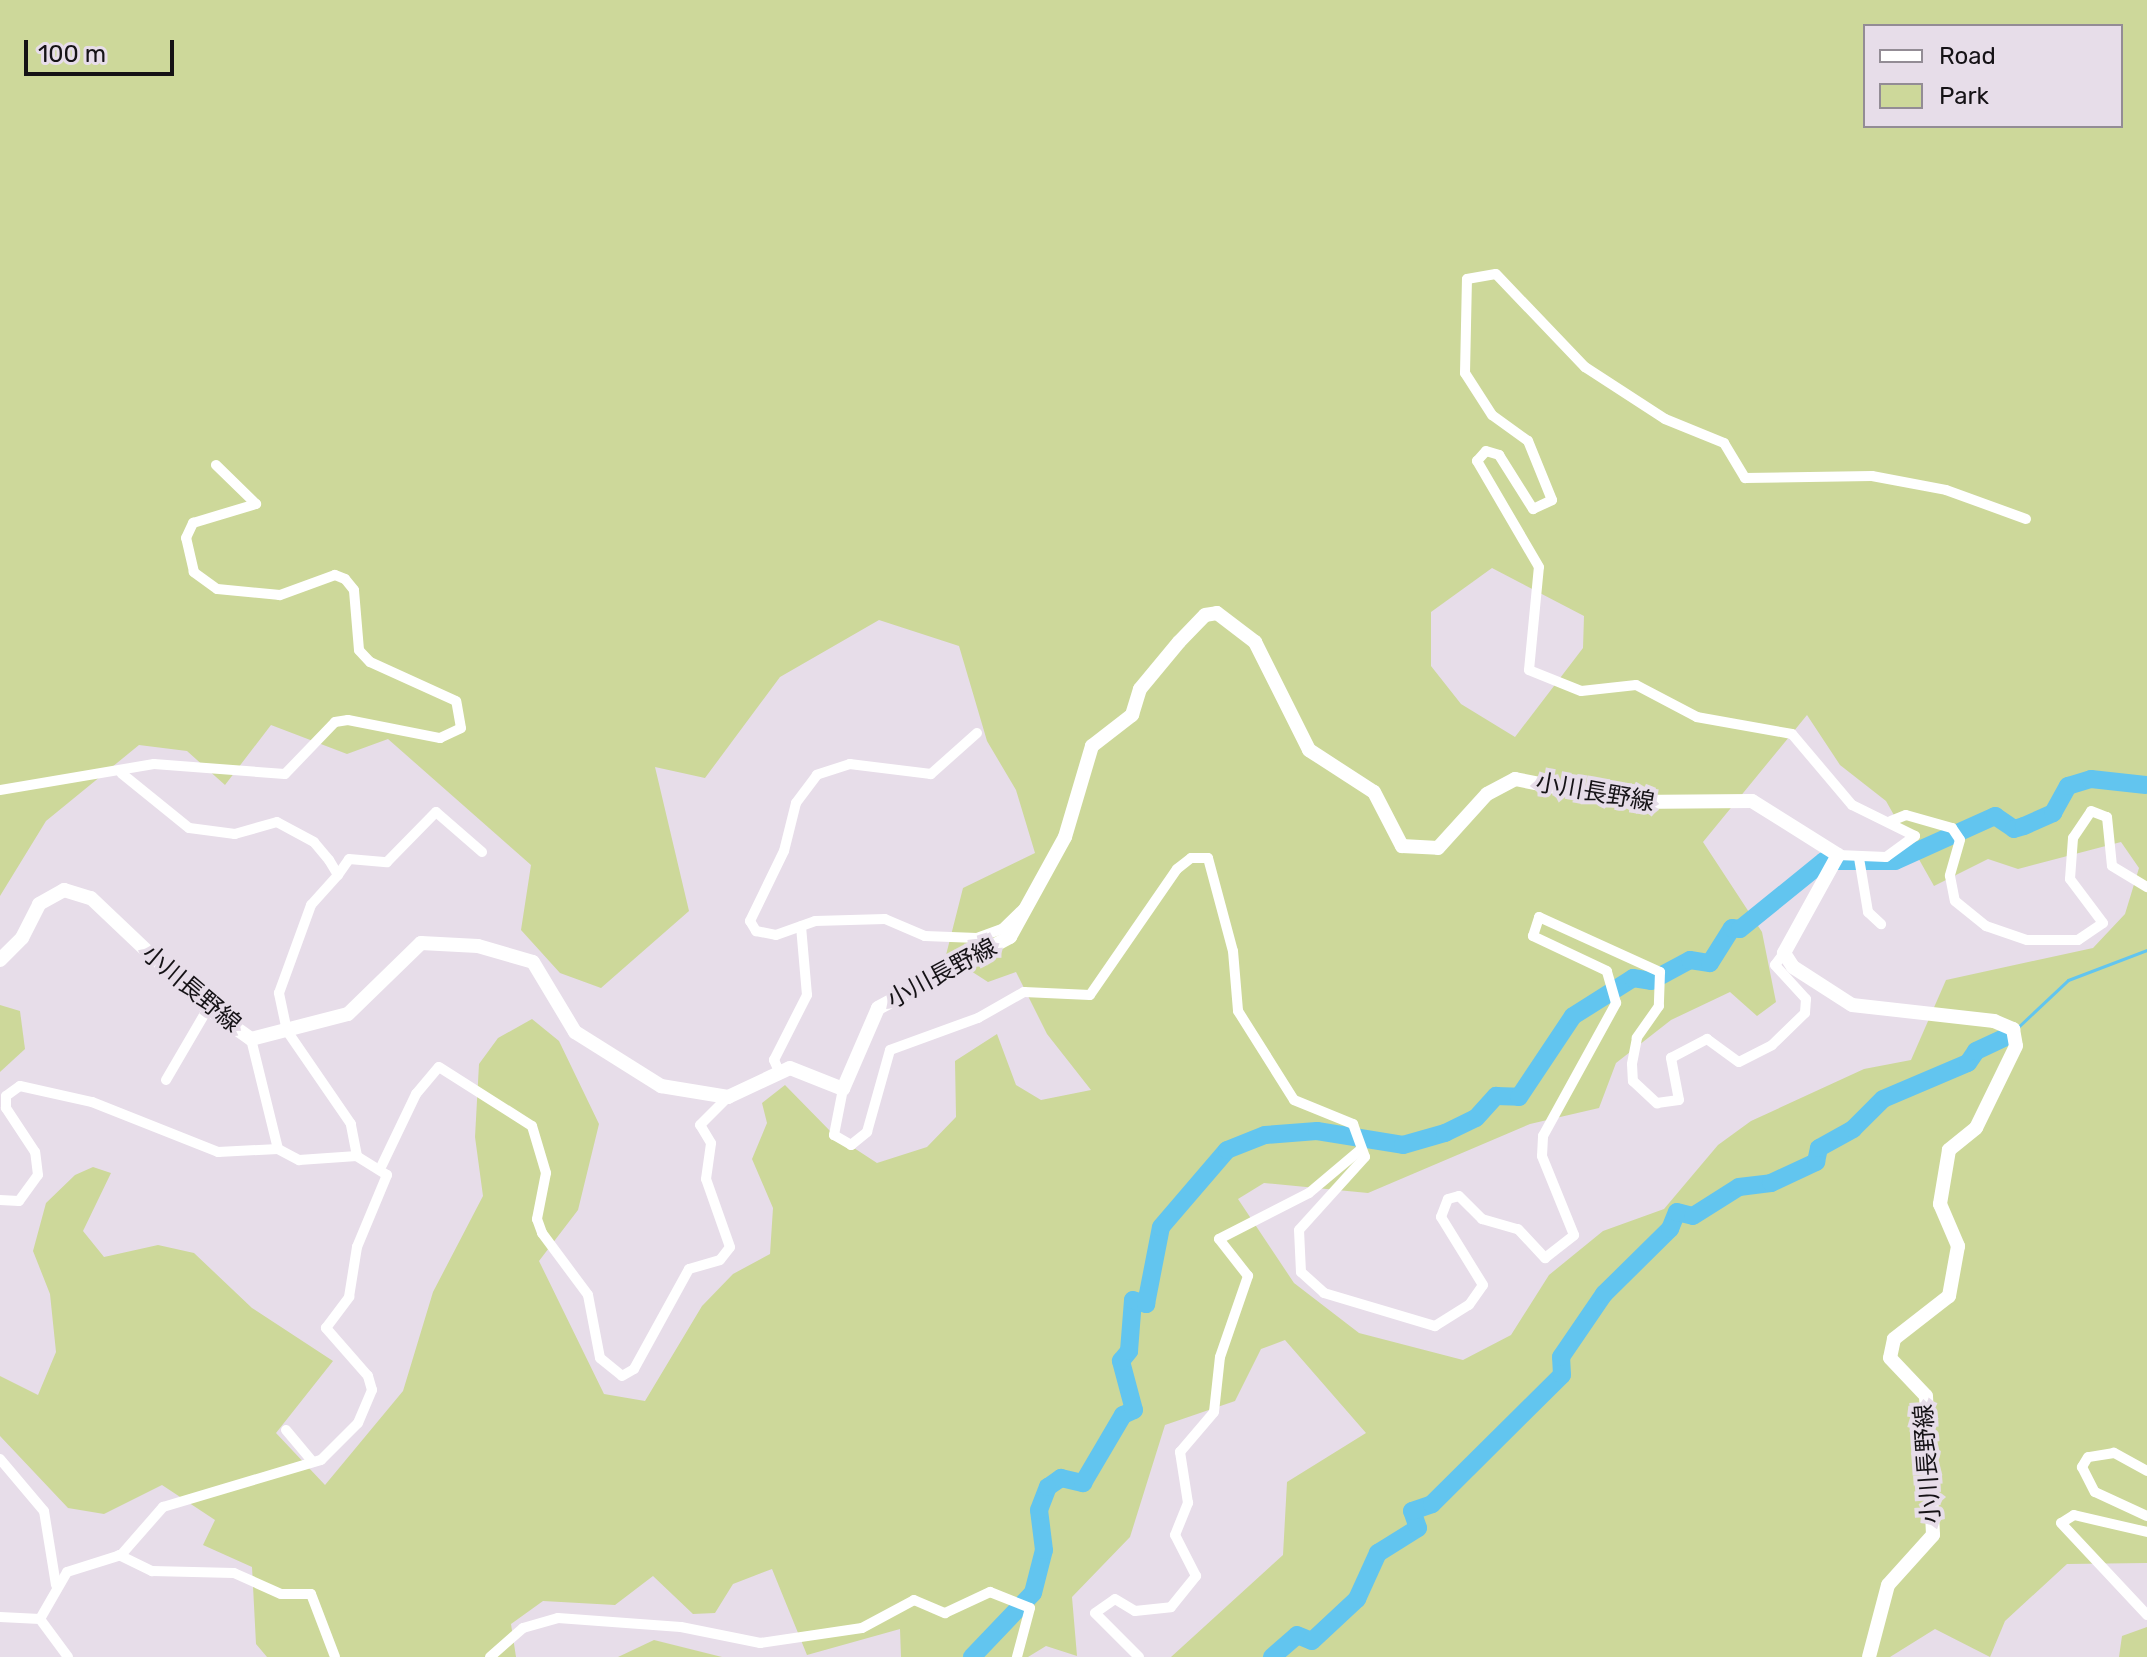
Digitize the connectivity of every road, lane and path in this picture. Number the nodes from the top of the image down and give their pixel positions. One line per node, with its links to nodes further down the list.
1 (216, 465): 4 (street)
2 (2026, 519): 6 (street)
3 (977, 733): 14 (street)
4 (121, 773): 5 (street); 10 (street)
5 (0, 790)
6 (1891, 821): 9 (street); 11 (street)
7 (482, 852): 10 (street)
8 (1838, 855): 9 (street); 12 (main road, 小川長野線); 15 (main road)
9 (1859, 858): 13 (street)
10 (338, 875): 18 (street)
11 (2147, 887)
12 (1029, 903): 14 (street); 22 (main road, 小川長野線)
13 (1881, 924)
14 (801, 926): 20 (street)
15 (1784, 953): 25 (street); 45 (main road, 小川長野線)
16 (0, 960): 17 (main road, 小川長野線)
17 (208, 1008): 19 (main road, 小川長野線); 21 (street)
18 (287, 1031): 19 (main road, 小川長野線); 23 (main road, 小川長野線); 26 (street)
19 (251, 1039): 24 (street)
20 (778, 1069): 22 (main road); 23 (main road)
21 (166, 1080)
22 (843, 1089): 25 (street)
23 (728, 1097): 27 (street)
24 (278, 1149): 26 (street); 28 (street)
25 (1360, 1150): 44 (street)
26 (357, 1156): 27 (street)
27 (382, 1165): 31 (street)
28 (0, 1200)
29 (286, 1430): 31 (street)
30 (0, 1459): 36 (street)
31 (312, 1461): 35 (street)
32 (2147, 1471): 33 (street)
33 (2147, 1516)
34 (2147, 1532): 37 (street)
35 (119, 1555): 36 (street); 41 (street)
36 (56, 1585): 39 (street)
37 (2147, 1615)
38 (0, 1617): 39 (street)
39 (40, 1619): 40 (street)
40 (68, 1657)
41 (335, 1657)
42 (490, 1657): 43 (street)
43 (1017, 1657)
44 (1139, 1657)
45 (1869, 1657)

